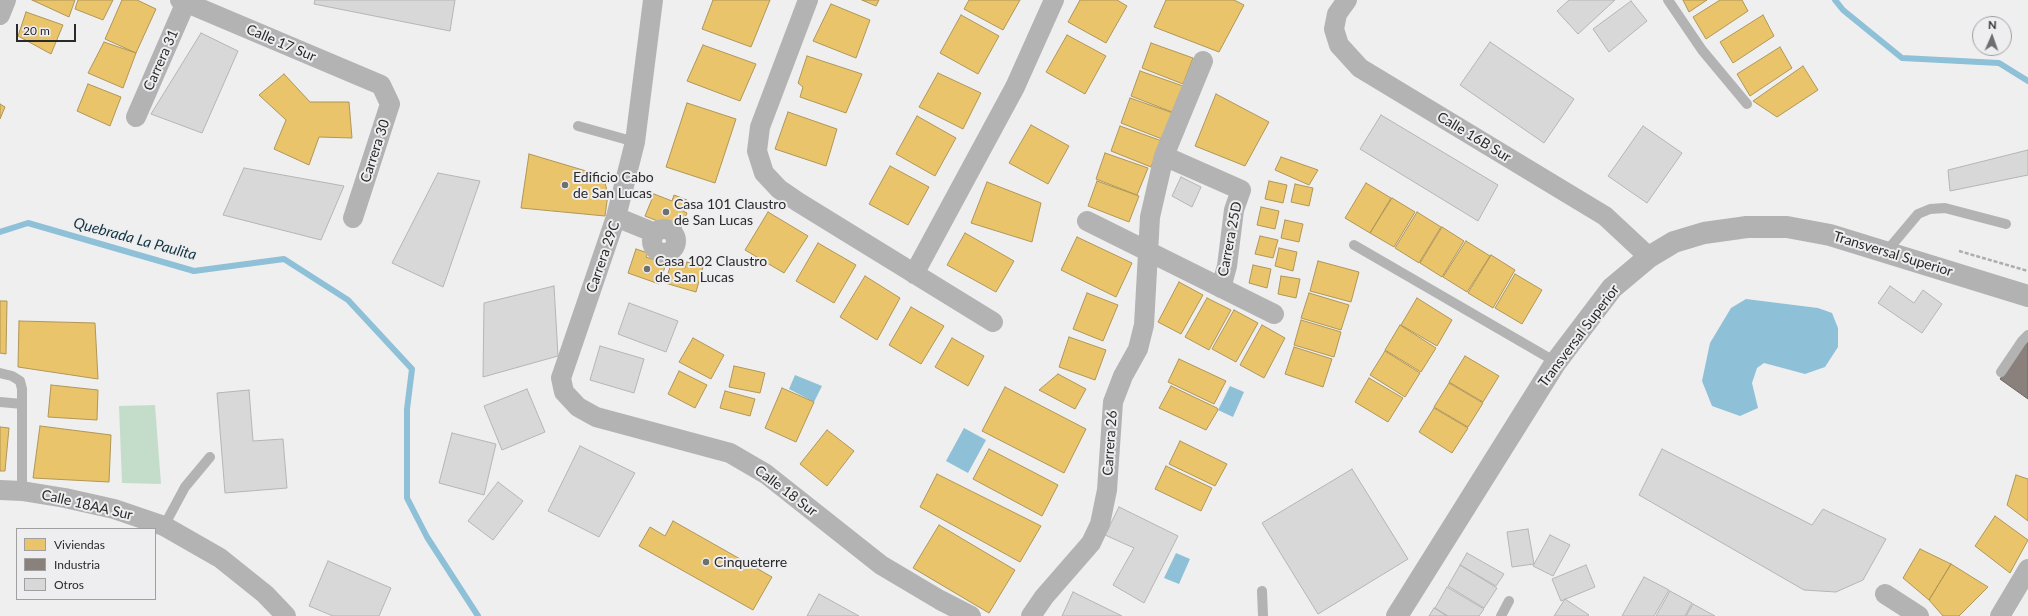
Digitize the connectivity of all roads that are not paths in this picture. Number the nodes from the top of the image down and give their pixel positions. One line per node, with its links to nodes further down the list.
1 (6, 0): 8 (street)
2 (654, 0): 14 (street, Carrera 29C)
3 (808, 0): 25 (street)
4 (1054, 0): 25 (street)
5 (1347, 0): 24 (street, Calle 16B Sur)
6 (1668, 0): 11 (lane)
7 (183, 1): 10 (street, Calle 17 Sur); 12 (street, Carrera 31)
8 (0, 15)
9 (1203, 61): 15 (street, Carrera 26)
10 (381, 85): 17 (street, Carrera 30)
11 (1747, 104)
12 (136, 117)
13 (578, 126): 14 (lane)
14 (635, 142): 16 (street, Carrera 29C)
15 (1164, 156): 22 (street, Carrera 26); 26 (street, Carrera 25D)
16 (616, 217): 20 (street); 34 (street, Carrera 29C)
17 (353, 218)
18 (1087, 222): 22 (street)
19 (2006, 224): 23 (lane)
20 (655, 232)
21 (1354, 245): 31 (lane)
22 (1148, 252): 26 (street); 47 (street, Carrera 26)
23 (1886, 252): 24 (main road, Transversal Superior); 27 (main road, Transversal Superior)
24 (1649, 257): 31 (main road, Transversal Superior)
25 (914, 274): 29 (street)
26 (1221, 288): 28 (street)
27 (2028, 296)
28 (1274, 314)
29 (993, 322)
30 (2028, 335): 32 (lane)
31 (1556, 362): 49 (main road, Transversal Superior)
32 (2001, 372)
33 (0, 373): 36 (lane)
34 (564, 392): 46 (street, Calle 18 Sur)
35 (0, 402): 36 (lane)
36 (22, 404): 39 (lane)
37 (210, 457): 40 (lane)
38 (0, 490): 39 (street, Calle 18AA Sur)
39 (22, 491): 40 (street, Calle 18AA Sur)
40 (164, 526): 45 (street, Calle 18AA Sur)
41 (2028, 569): 52 (street)
42 (1262, 591): 48 (lane)
43 (1884, 594): 51 (street)
44 (1509, 601): 50 (lane)
45 (286, 616)
46 (971, 616)
47 (1031, 616)
48 (1263, 616)
49 (1397, 616)
50 (1501, 616)
51 (1919, 616)
52 (2000, 616)

